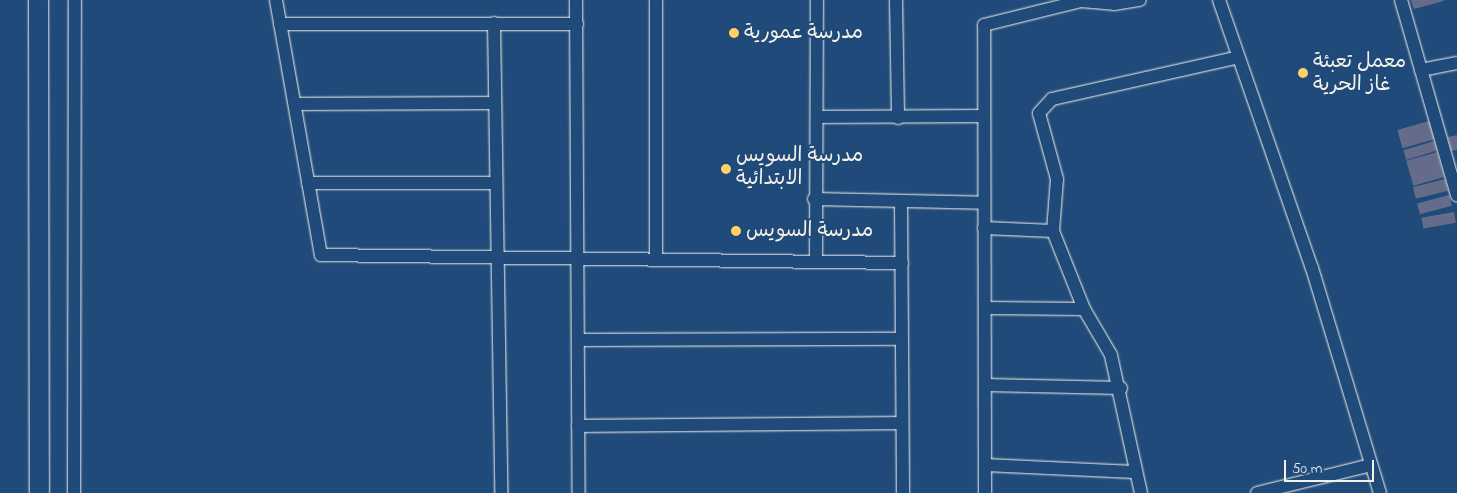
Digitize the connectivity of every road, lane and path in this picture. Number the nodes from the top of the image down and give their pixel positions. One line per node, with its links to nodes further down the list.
1 (38, 0): 47 (highway)
2 (75, 0): 48 (street)
3 (276, 0): 12 (street)
4 (576, 0): 13 (street)
5 (656, 0): 33 (street)
6 (817, 0): 20 (street)
7 (896, 0): 21 (street)
8 (1140, 0): 19 (street)
9 (1219, 0): 14 (street)
10 (1401, 0): 16 (street)
11 (494, 23): 12 (street); 13 (street); 17 (street)
12 (280, 24): 18 (street)
13 (576, 24): 32 (street)
14 (1236, 58): 30 (street); 45 (street)
15 (1457, 63): 16 (street)
16 (1421, 70): 22 (street)
17 (495, 103): 18 (street); 23 (street)
18 (295, 104): 24 (street)
19 (984, 116): 21 (street); 28 (street)
20 (818, 117): 21 (street); 26 (street)
21 (898, 118)
22 (1452, 160): 25 (street)
23 (495, 183): 24 (street); 31 (street)
24 (308, 184): 31 (street)
25 (1457, 195)
26 (814, 199): 27 (street); 34 (street)
27 (902, 201): 28 (street); 35 (street)
28 (984, 202): 29 (street)
29 (984, 228): 30 (street); 36 (street)
30 (1054, 231): 37 (street)
31 (497, 257): 32 (street); 49 (street)
32 (578, 258): 33 (street); 39 (street)
33 (656, 260): 34 (street)
34 (816, 262): 35 (street)
35 (902, 262): 38 (street)
36 (985, 308): 37 (street); 40 (street)
37 (1084, 308): 41 (street)
38 (902, 339): 39 (street); 42 (street)
39 (578, 340): 43 (street)
40 (985, 384): 41 (street); 44 (street)
41 (1121, 388): 46 (street)
42 (902, 422): 43 (street); 51 (street)
43 (578, 426): 50 (street)
44 (985, 465): 46 (street); 52 (street)
45 (1371, 465): 54 (street); 55 (street)
46 (1134, 472): 53 (street)
47 (39, 493)
48 (74, 493)
49 (501, 493)
50 (579, 493)
51 (903, 493)
52 (985, 493)
53 (1141, 493)
54 (1257, 493)
55 (1380, 493)

